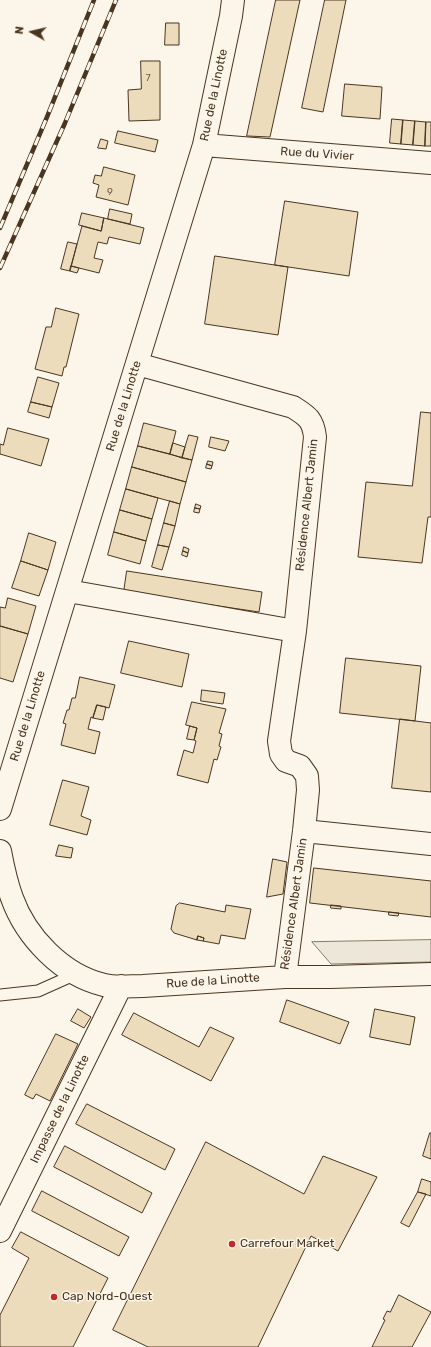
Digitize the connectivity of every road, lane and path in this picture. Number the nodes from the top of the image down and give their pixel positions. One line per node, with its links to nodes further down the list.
1 (233, 0): 2 (street, Rue de la Linotte)
2 (204, 145): 3 (street, Rue du Vivier); 4 (street, Rue de la Linotte)
3 (431, 162)
4 (137, 364): 5 (street, Rue de la Linotte); 6 (street, Résidence Albert Jamin)
5 (68, 590): 6 (street); 7 (street, Rue de la Linotte)
6 (295, 631): 8 (street, Résidence Albert Jamin)
7 (0, 809)
8 (304, 830): 9 (street, Résidence Albert Jamin); 13 (street, Résidence Albert Jamin)
9 (431, 844)
10 (0, 850): 11 (street, Rue de la Linotte)
11 (76, 974): 14 (street, Rue de la Linotte); 15 (lane)
12 (431, 974): 13 (street, Rue de la Linotte)
13 (285, 977): 14 (street, Rue de la Linotte)
14 (121, 986): 16 (street, Impasse de la Linotte)
15 (0, 995)
16 (0, 1231)

